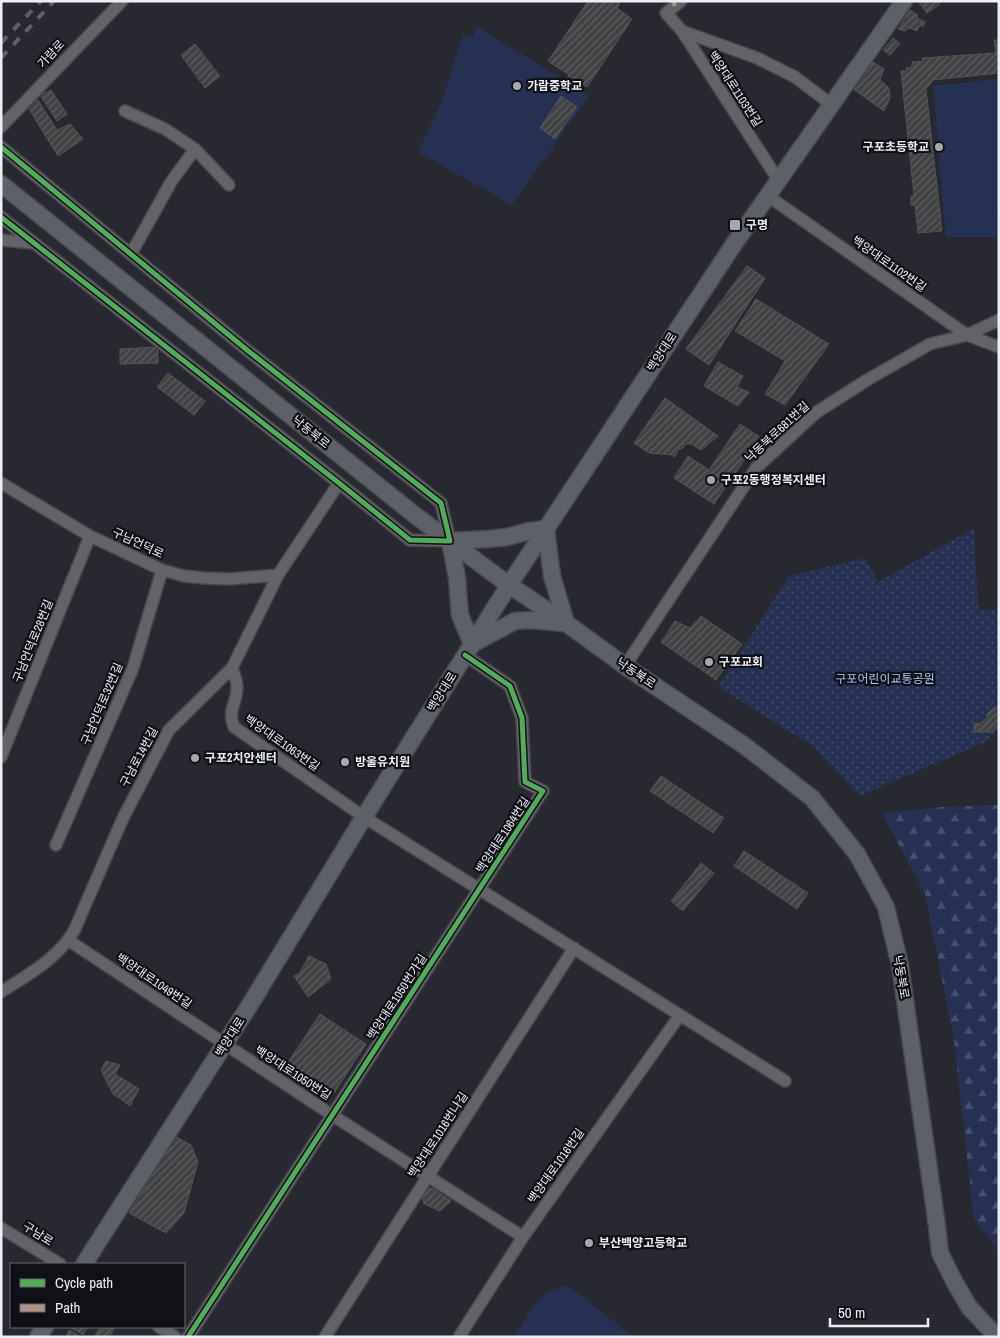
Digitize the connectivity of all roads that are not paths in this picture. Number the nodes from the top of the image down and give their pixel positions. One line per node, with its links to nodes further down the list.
1 (122, 1): 7 (street, 가람로)
2 (681, 1): 4 (street, 백양대로1103번길)
3 (904, 1): 5 (main road, 백양대로)
4 (682, 31): 5 (street); 10 (street, 백양대로1103번길)
5 (832, 105): 10 (main road, 백양대로)
6 (126, 110): 9 (street)
7 (1, 128)
8 (1, 147): 17 (street)
9 (195, 149): 12 (street); 17 (street)
10 (779, 181): 13 (main road, 백양대로)
11 (1, 184): 25 (main road, 낙동북로)
12 (230, 185)
13 (768, 196): 19 (street, 백양대로1102번길); 23 (main road, 백양대로)
14 (1, 217): 16 (street)
15 (1, 240): 16 (street)
16 (33, 243): 21 (street)
17 (131, 254): 25 (street)
18 (999, 320): 19 (street, 낙동북로681번길)
19 (967, 335): 20 (street, 백양대로1102번길); 31 (street, 낙동북로681번길)
20 (999, 347)
21 (338, 482): 25 (street); 27 (street, 구남로14번길)
22 (1, 483): 24 (street, 구남언덕로)
23 (546, 530): 25 (main road); 28 (main road, 백양대로); 29 (main road)
24 (90, 536): 26 (street, 구남언덕로); 33 (street, 구남언덕로28번길)
25 (450, 541): 28 (main road, 낙동북로); 30 (main road)
26 (162, 570): 27 (street, 구남언덕로); 35 (street, 구남언덕로32번길)
27 (278, 575): 32 (street, 구남로14번길)
28 (509, 585): 29 (main road, 낙동북로); 30 (main road, 백양대로)
29 (566, 623): 30 (main road); 31 (main road, 낙동북로)
30 (468, 650): 34 (main road, 백양대로); 36 (street, 백양대로1064번길)
31 (625, 666): 54 (main road, 낙동북로)
32 (232, 668): 34 (street, 백양대로1063번길); 37 (street, 구남로14번길)
33 (1, 756)
34 (364, 817): 36 (street, 백양대로1064번길); 41 (main road, 백양대로)
35 (56, 845)
36 (479, 889): 38 (street, 백양대로1064번길); 43 (street, 백양대로1050번가길)
37 (68, 940): 39 (street, 구남로14번길); 41 (street, 백양대로1049번길)
38 (574, 948): 40 (street, 백양대로1064번길); 44 (street, 백양대로1016번나길)
39 (1, 992)
40 (680, 1015): 42 (street, 백양대로1064번길); 46 (street, 백양대로1016번길)
41 (225, 1045): 43 (street, 백양대로1050번길); 48 (main road, 백양대로)
42 (785, 1081)
43 (332, 1115): 44 (street, 백양대로1050번길); 51 (street, 백양대로1050번가길)
44 (428, 1176): 46 (street, 백양대로1050번길); 52 (street, 백양대로1016번나길)
45 (1, 1228): 47 (street, 구남로)
46 (523, 1237): 53 (street, 백양대로1016번길)
47 (58, 1263)
48 (85, 1263)
49 (161, 1328): 50 (street)
50 (175, 1337)
51 (188, 1337)
52 (325, 1337)
53 (459, 1337)
54 (997, 1337)

